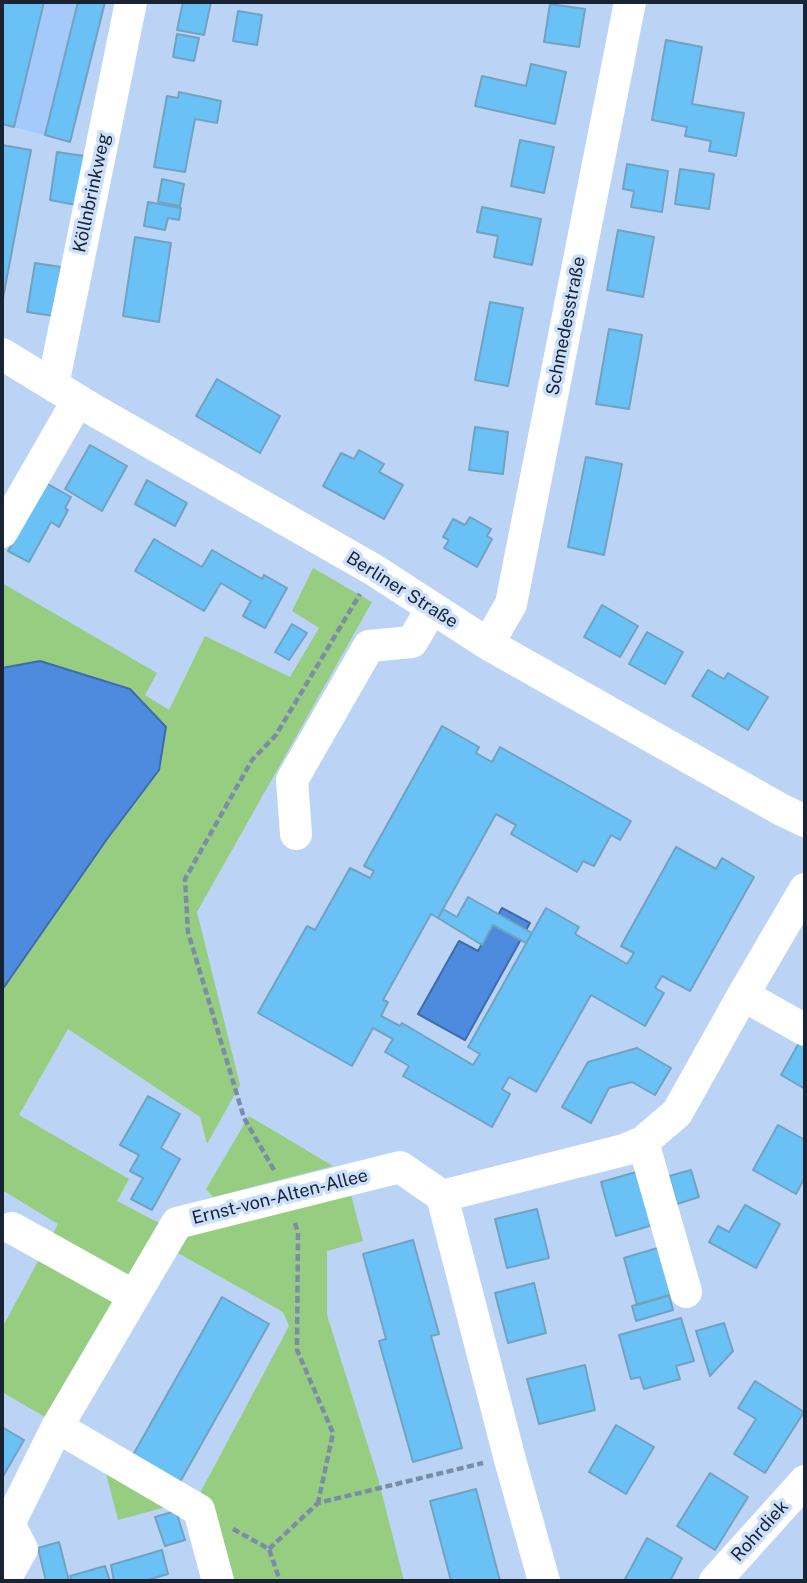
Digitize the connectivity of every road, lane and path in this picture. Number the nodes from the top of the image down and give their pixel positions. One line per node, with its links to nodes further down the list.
1 (131, 2): 4 (street, Köllnbrinkweg)
2 (630, 2): 8 (street, Schmedesstraße)
3 (2, 354): 4 (street, Berliner Straße)
4 (65, 392): 5 (street, Köllnbrinkweg); 6 (street, Berliner Straße)
5 (2, 532)
6 (374, 570): 7 (street, Berliner Straße); 15 (path)
7 (432, 608): 8 (street, Berliner Straße); 10 (street)
8 (488, 644): 9 (street, Berliner Straße)
9 (805, 821)
10 (296, 834)
11 (805, 889): 12 (street)
12 (743, 995): 13 (street); 14 (street)
13 (805, 1030)
14 (643, 1142): 16 (street); 18 (street)
15 (288, 1195): 16 (street, Ernst-von-Alten-Allee); 19 (street, Ernst-von-Alten-Allee); 23 (path)
16 (442, 1196): 21 (street)
17 (12, 1228): 19 (street)
18 (687, 1292)
19 (134, 1296): 20 (street, Ernst-von-Alten-Allee)
20 (57, 1427): 24 (street); 25 (street, Ernst-von-Alten-Allee)
21 (509, 1456): 23 (path); 30 (street)
22 (805, 1481): 31 (street, Rohrdiek)
23 (318, 1503): 26 (path)
24 (199, 1510): 26 (path); 28 (street)
25 (5, 1522): 27 (street)
26 (268, 1549): 29 (path)
27 (4, 1581)
28 (218, 1581)
29 (280, 1581)
30 (544, 1581)
31 (715, 1581)

